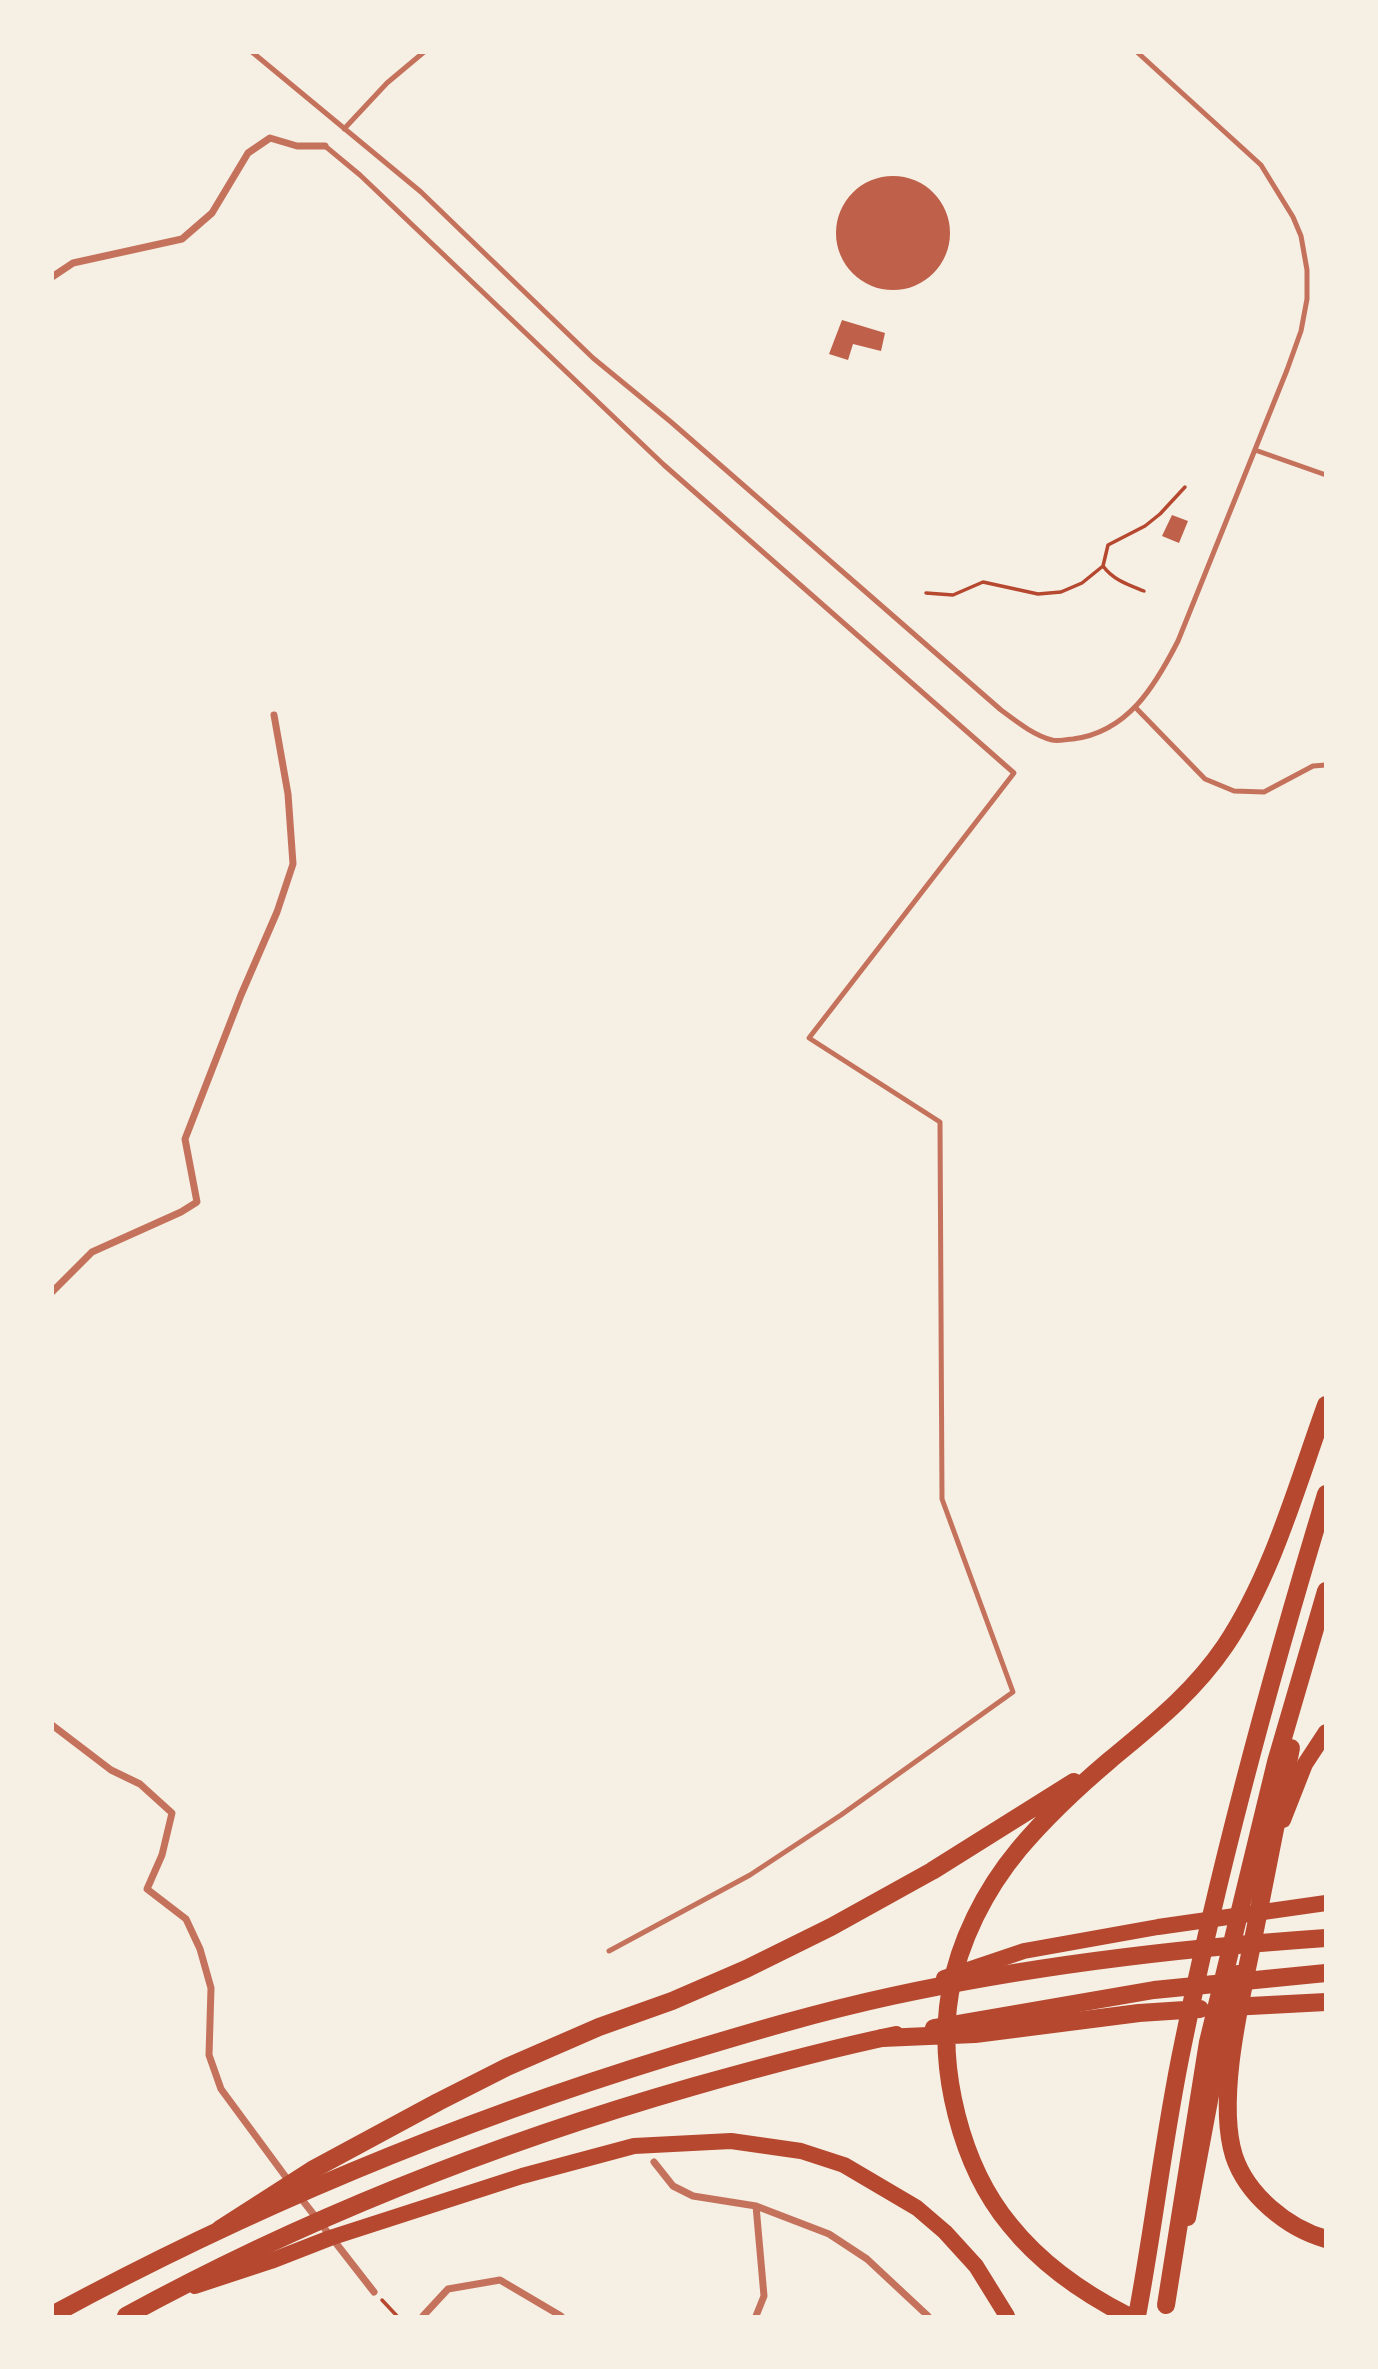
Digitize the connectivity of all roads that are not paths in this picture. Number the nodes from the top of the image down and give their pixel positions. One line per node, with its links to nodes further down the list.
1 (252, 52): 4 (lane)
2 (424, 52): 4 (lane)
3 (1137, 52): 7 (lane)
4 (344, 130): 9 (lane)
5 (325, 146): 6 (street); 23 (lane)
6 (52, 277)
7 (1255, 450): 8 (lane); 9 (lane)
8 (1325, 475)
9 (1136, 708): 11 (lane)
10 (274, 715): 12 (street)
11 (1325, 765)
12 (52, 1292)
13 (1325, 1405): 19 (highway)
14 (1325, 1494): 46 (highway)
15 (1325, 1591): 16 (highway)
16 (1305, 1658): 20 (highway); 28 (highway)
17 (52, 1725): 34 (street)
18 (1325, 1732): 20 (main road)
19 (1110, 1760): 31 (highway); 45 (highway)
20 (1265, 1881): 28 (highway)
21 (1325, 1903): 25 (main road)
22 (1325, 1938): 25 (highway)
23 (609, 1951)
24 (1325, 1973): 27 (highway)
25 (892, 1996): 31 (highway)
26 (1325, 2002): 27 (highway)
27 (882, 2038): 35 (highway)
28 (1221, 2041): 32 (highway); 37 (highway)
29 (654, 2162): 30 (street)
30 (756, 2206): 39 (street); 43 (street)
31 (220, 2229): 33 (highway)
32 (1325, 2239)
33 (124, 2276): 36 (highway); 38 (highway)
34 (374, 2292)
35 (161, 2297): 40 (highway); 44 (main road)
36 (52, 2304)
37 (1165, 2311)
38 (52, 2315)
39 (923, 2315)
40 (126, 2316)
41 (423, 2316): 42 (street)
42 (561, 2316)
43 (756, 2316)
44 (1007, 2316)
45 (1128, 2316)
46 (1138, 2316)

